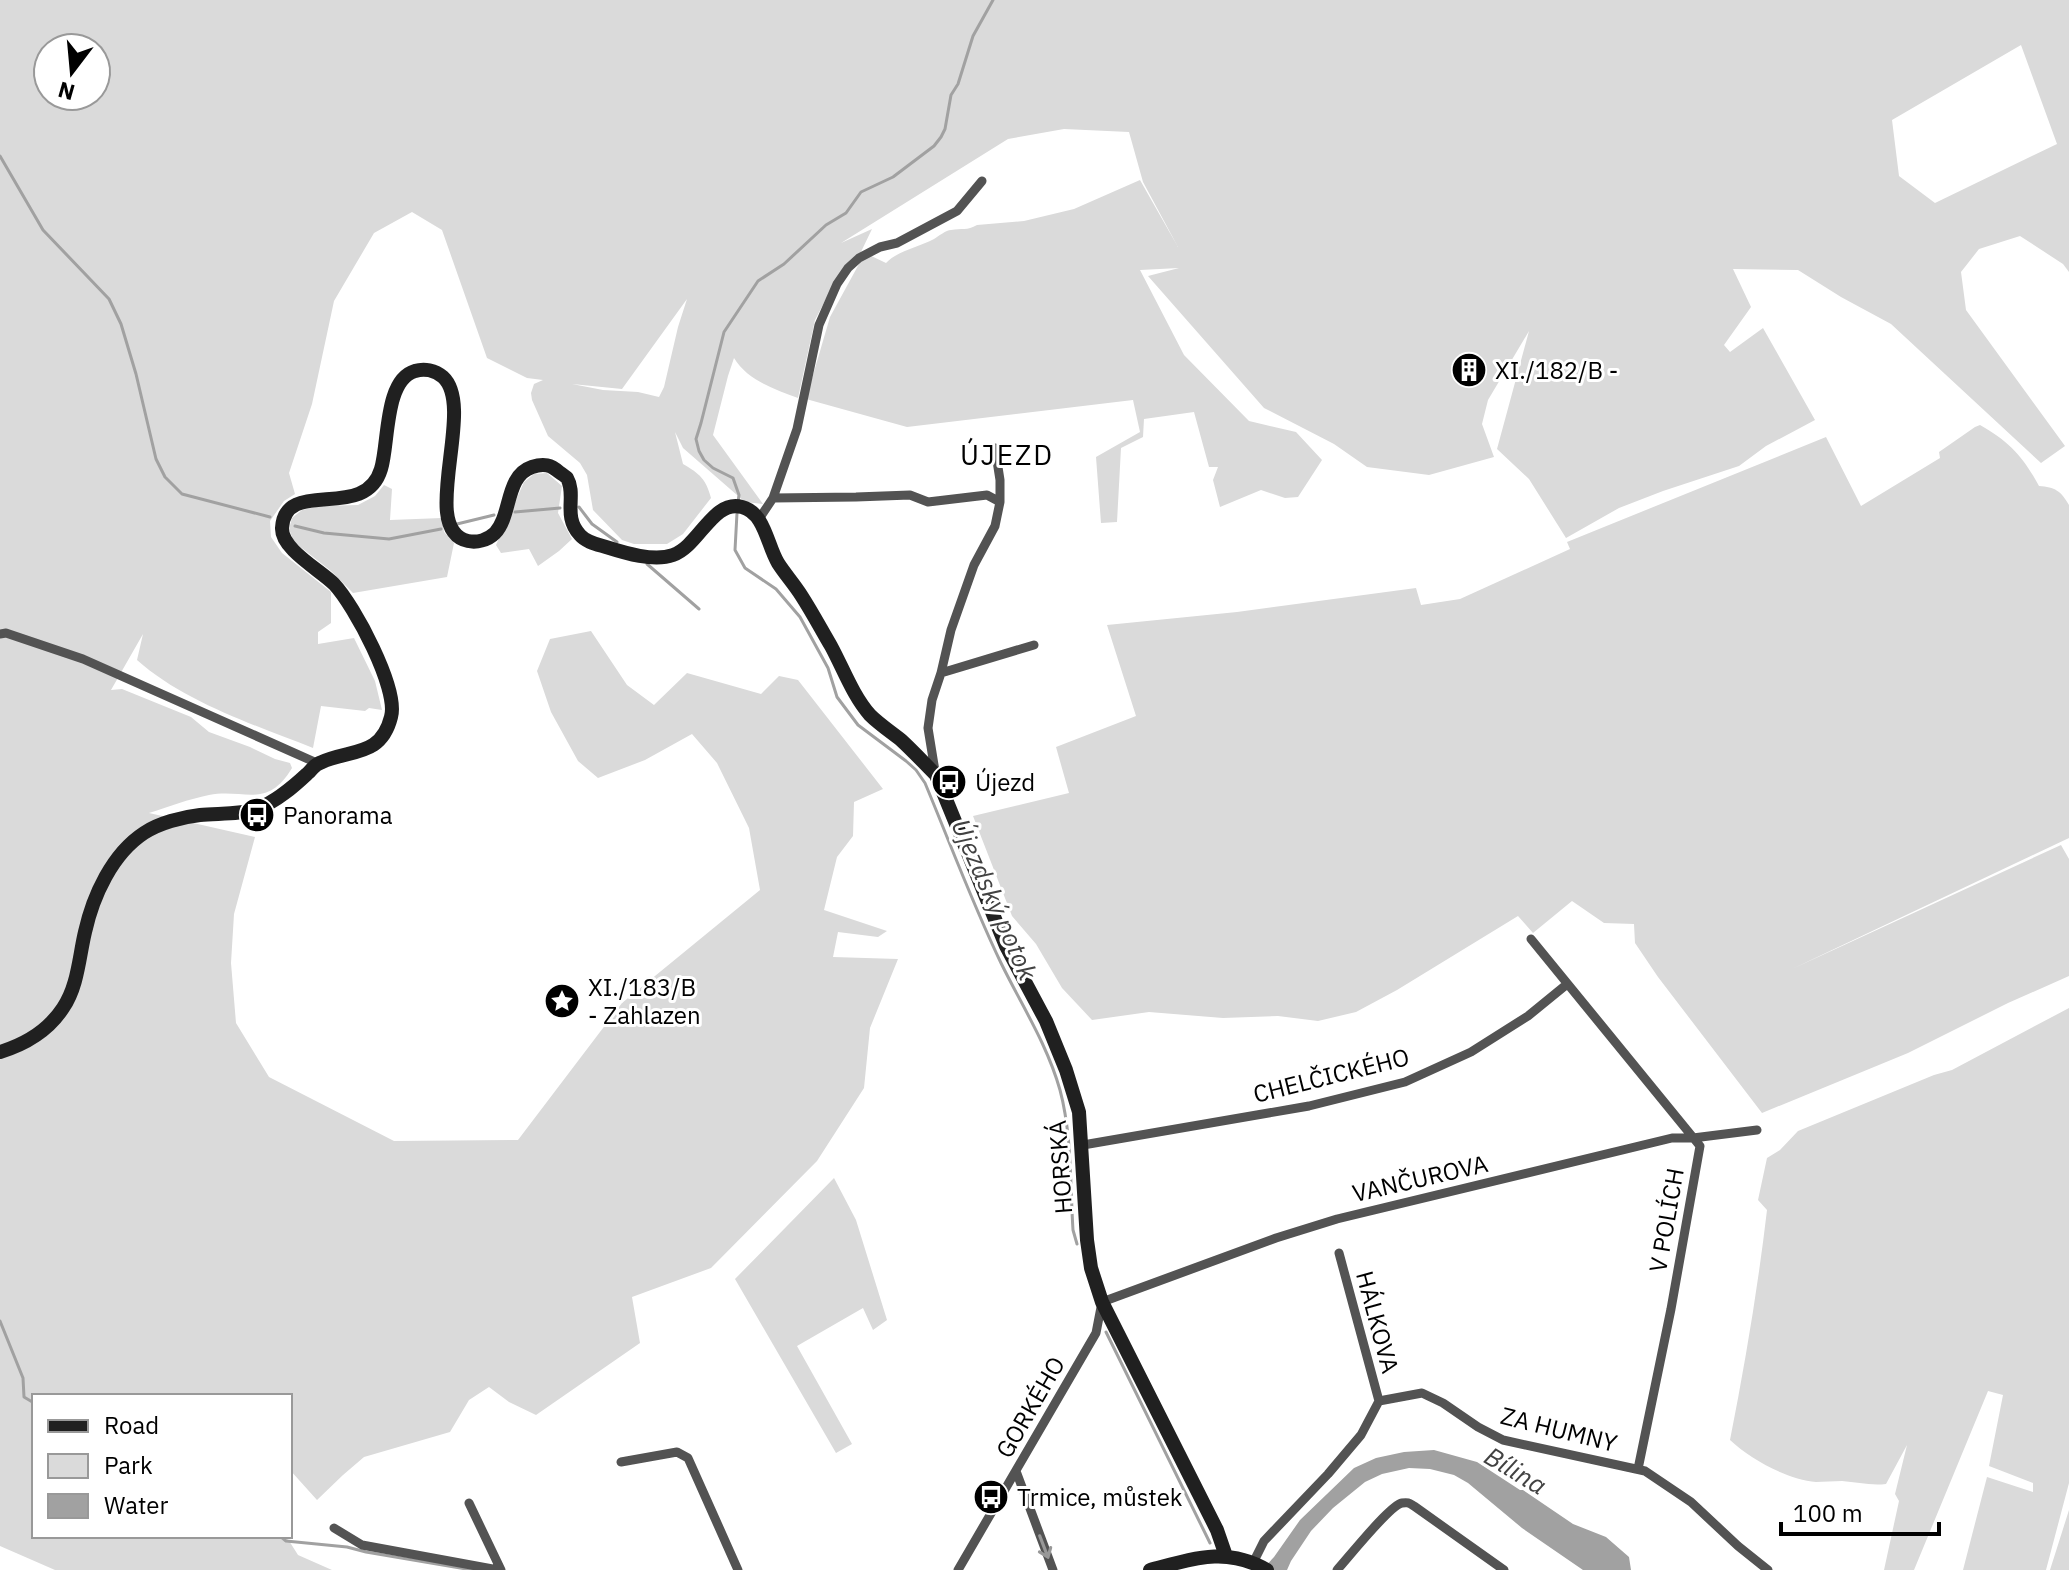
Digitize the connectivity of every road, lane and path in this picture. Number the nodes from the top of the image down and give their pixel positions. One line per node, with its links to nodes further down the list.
1 (982, 181): 3 (street)
2 (995, 448): 4 (street)
3 (773, 498): 4 (street); 5 (street)
4 (1000, 502): 8 (street)
5 (759, 519): 9 (street); 10 (street)
6 (0, 634): 9 (street)
7 (1034, 645): 8 (street)
8 (941, 673): 10 (street)
9 (317, 763): 13 (street)
10 (936, 775): 16 (street, HORSKÁ)
11 (1531, 939): 12 (street, V POLÍCH)
12 (1566, 985): 15 (street, V POLÍCH); 16 (street, CHELČICKÉHO)
13 (0, 1052)
14 (1757, 1130): 15 (street, VANČUROVA)
15 (1693, 1138): 18 (street, VANČUROVA); 21 (street, V POLÍCH)
16 (1083, 1145): 18 (street, HORSKÁ)
17 (1339, 1253): 19 (street, HÁLKOVA)
18 (1102, 1302): 22 (street, GORKÉHO); 25 (street, HORSKÁ)
19 (1379, 1401): 21 (street, ZA HUMNY); 26 (street)
20 (621, 1462): 28 (street)
21 (1638, 1469): 34 (street, ZA HUMNY)
22 (1016, 1471): 29 (street, GORKÉHO); 30 (street, one-way to 30)
23 (469, 1503): 27 (street)
24 (334, 1528): 27 (street)
25 (1226, 1556): 26 (street); 31 (street)
26 (1260, 1566)
27 (499, 1570)
28 (738, 1570)
29 (958, 1570)
30 (1053, 1570)
31 (1150, 1570)
32 (1337, 1570): 33 (street)
33 (1504, 1570)
34 (1768, 1570)

